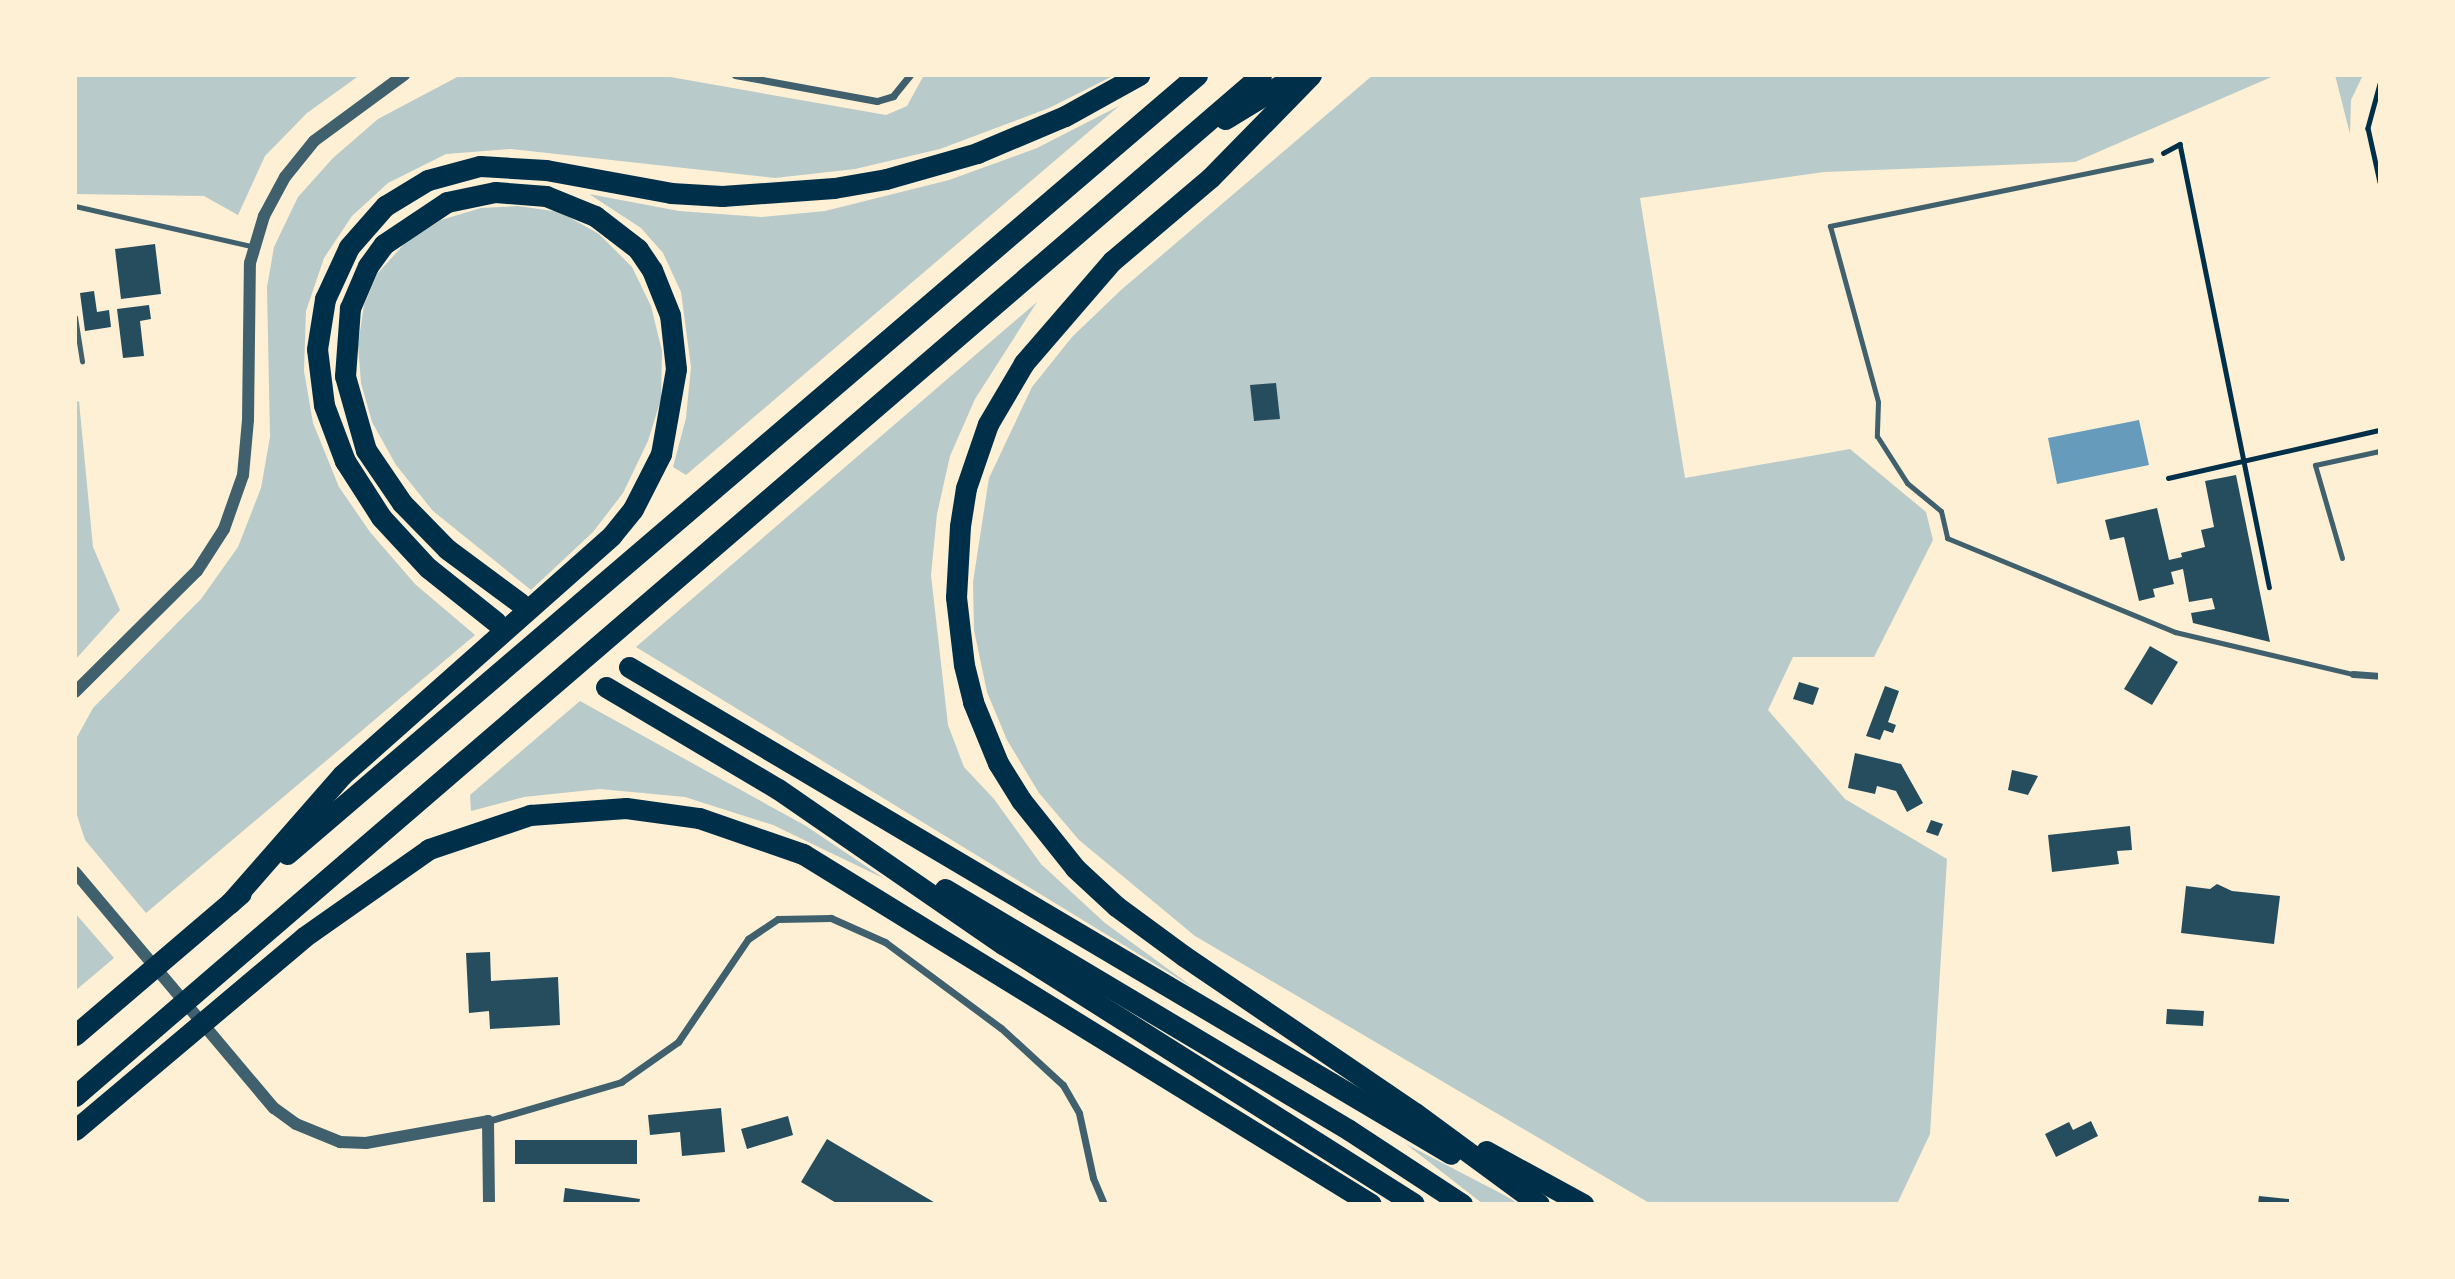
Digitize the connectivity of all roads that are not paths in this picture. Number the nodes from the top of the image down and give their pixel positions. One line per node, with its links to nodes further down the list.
1 (404, 75): 12 (street)
2 (735, 75): 3 (street)
3 (910, 75)
4 (1139, 75): 18 (highway)
5 (1197, 75): 26 (highway)
6 (1261, 75): 9 (highway)
7 (1297, 75): 9 (highway)
8 (1311, 75): 30 (highway)
9 (1169, 153): 29 (highway)
10 (2151, 160): 20 (lane)
11 (75, 206): 12 (lane)
12 (254, 247): 23 (street)
13 (75, 317): 14 (lane)
14 (82, 361)
15 (2379, 451): 16 (lane)
16 (2342, 558)
17 (520, 603): 26 (highway)
18 (496, 622)
19 (629, 667): 28 (highway)
20 (2353, 674): 21 (street)
21 (2380, 676)
22 (606, 687): 24 (highway)
23 (75, 692)
24 (778, 789): 36 (highway); 37 (highway)
25 (75, 872): 31 (street)
26 (230, 903): 27 (highway)
27 (75, 1035)
28 (1264, 1046): 30 (highway); 38 (highway)
29 (75, 1096)
30 (1415, 1113): 38 (highway); 39 (highway)
31 (488, 1121): 33 (street); 34 (street)
32 (75, 1130): 35 (highway)
33 (489, 1204)
34 (1104, 1204)
35 (1371, 1204)
36 (1414, 1204)
37 (1462, 1204)
38 (1539, 1204)
39 (1583, 1204)

